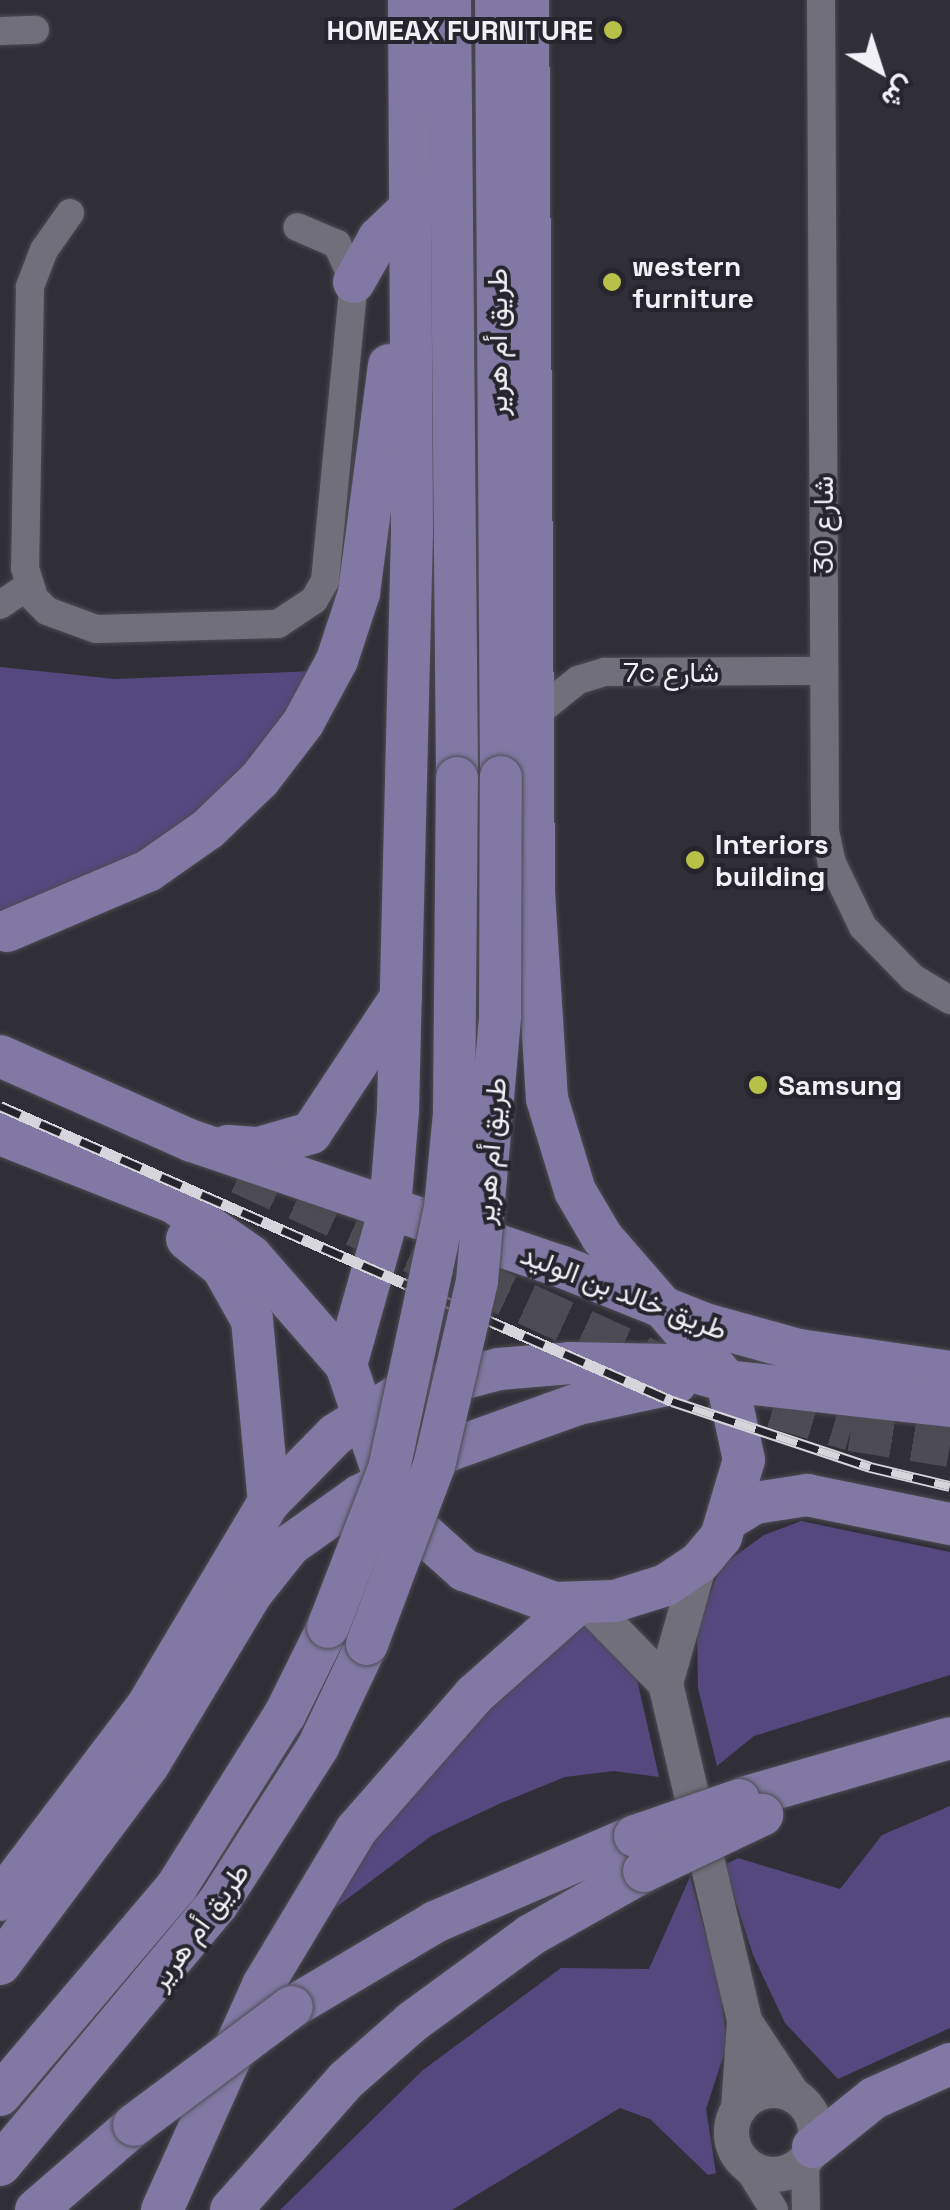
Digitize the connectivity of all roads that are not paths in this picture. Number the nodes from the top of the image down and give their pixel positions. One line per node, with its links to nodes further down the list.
1 (450, 0): 37 (main road, طريق أم هرير, bridge)
2 (496, 0): 37 (main road, طريق أم هرير, bridge)
3 (528, 0): 16 (main road)
4 (821, 0): 15 (street, شارع 30)
5 (402, 10): 8 (main road)
6 (36, 30): 7 (street)
7 (0, 31)
8 (409, 209): 11 (main road); 12 (main road)
9 (70, 213): 13 (street)
10 (297, 226): 12 (street)
11 (410, 277): 17 (main road); 18 (main road)
12 (354, 282): 13 (street)
13 (18, 578): 14 (street)
14 (0, 605)
15 (824, 671): 16 (street, 7c شارع); 19 (street, شارع 30)
16 (532, 718): 25 (main road)
17 (7, 931)
18 (402, 995): 22 (main road); 24 (main road)
19 (950, 1000)
20 (0, 1056): 22 (main road)
21 (0, 1134): 23 (main road)
22 (192, 1141): 24 (main road, طريق خالد بن الوليد)
23 (73, 1159): 26 (main road); 32 (main road)
24 (390, 1208): 25 (main road, طريق خالد بن الوليد); 26 (main road)
25 (660, 1306): 27 (main road, طريق خالد بن الوليد); 28 (main road)
26 (346, 1365): 30 (main road)
27 (950, 1372)
28 (719, 1379): 29 (main road); 30 (main road); 31 (main road); 33 (main road)
29 (950, 1406)
30 (362, 1415): 31 (main road); 32 (main road)
31 (386, 1482): 36 (main road); 42 (main road)
32 (269, 1502): 41 (main road)
33 (730, 1518): 34 (main road); 35 (main road)
34 (950, 1524)
35 (700, 1564): 36 (main road); 38 (street)
36 (582, 1604): 38 (street); 52 (main road)
37 (347, 1636): 45 (main road, طريق أم هرير); 49 (main road, طريق أم هرير)
38 (665, 1683): 43 (street)
39 (950, 1738): 40 (main road, bridge)
40 (640, 1853): 51 (main road, bridge); 53 (main road)
41 (0, 1900)
42 (0, 1964)
43 (744, 2021): 46 (street); 47 (street)
44 (950, 2064): 48 (main road)
45 (0, 2095)
46 (793, 2096): 47 (street); 48 (street)
47 (738, 2109): 50 (street)
48 (809, 2154): 50 (street); 55 (street)
49 (0, 2165)
50 (746, 2165): 54 (street)
51 (36, 2210)
52 (162, 2210)
53 (232, 2210)
54 (774, 2210)
55 (806, 2210)

